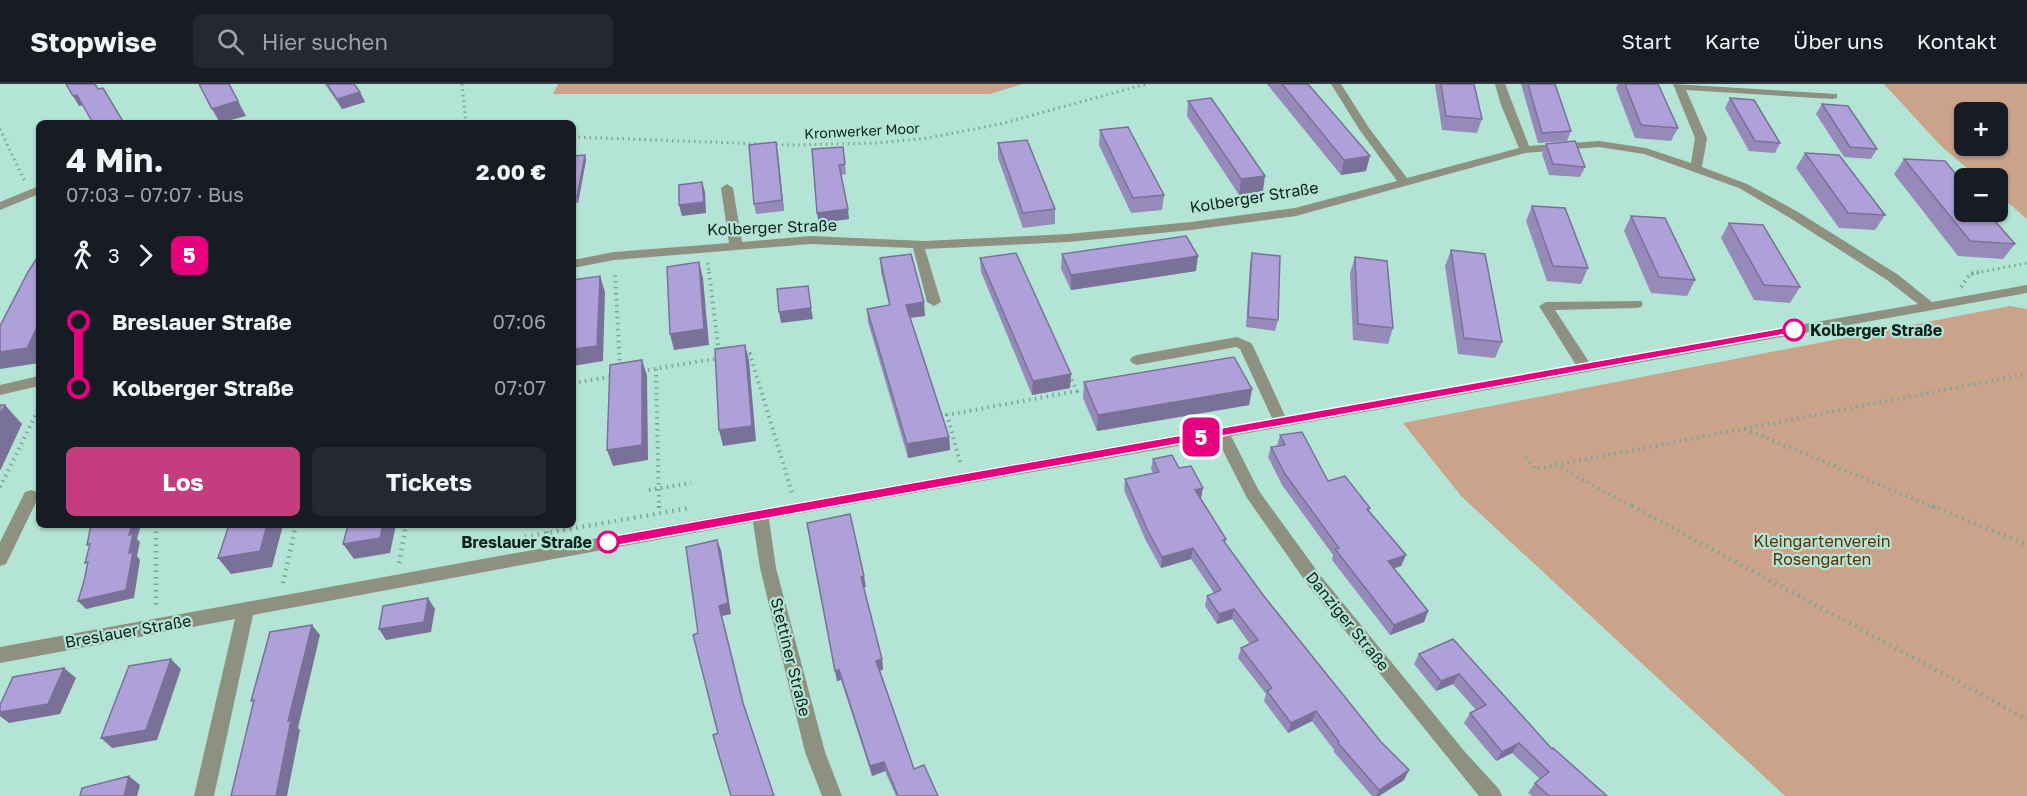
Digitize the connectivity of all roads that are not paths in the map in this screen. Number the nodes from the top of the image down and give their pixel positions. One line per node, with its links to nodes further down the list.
1 (1336, 84): 7 (street)
2 (1500, 84): 5 (street)
3 (1679, 86): 4 (street); 6 (street)
4 (1833, 96)
5 (1525, 150): 6 (street, Kolberger Straße); 7 (street, Kolberger Straße)
6 (1696, 168): 19 (street, Kolberger Straße)
7 (1406, 184): 11 (street, Kolberger Straße)
8 (727, 188): 12 (street)
9 (35, 192): 10 (street)
10 (0, 206)
11 (918, 244): 12 (street, Kolberger Straße); 17 (street)
12 (736, 245): 13 (street, Kolberger Straße)
13 (576, 263)
14 (2027, 289): 15 (street, Breslauer Straße)
15 (2001, 294): 16 (street); 19 (street, Breslauer Straße)
16 (2027, 297)
17 (934, 302)
18 (1636, 304): 21 (street)
19 (1929, 306): 21 (street, Breslauer Straße)
20 (1137, 360): 24 (street)
21 (1585, 367): 24 (street, Breslauer Straße)
22 (36, 382): 23 (street)
23 (0, 390)
24 (1281, 423): 25 (street, Breslauer Straße)
25 (1222, 433): 27 (street, Breslauer Straße); 33 (street, Danziger Straße)
26 (31, 496): 28 (street)
27 (760, 515): 29 (street, Breslauer Straße); 32 (street, Stettiner Straße)
28 (0, 559)
29 (246, 610): 30 (street, Breslauer Straße); 31 (street)
30 (0, 655)
31 (204, 796)
32 (832, 796)
33 (1492, 796)

